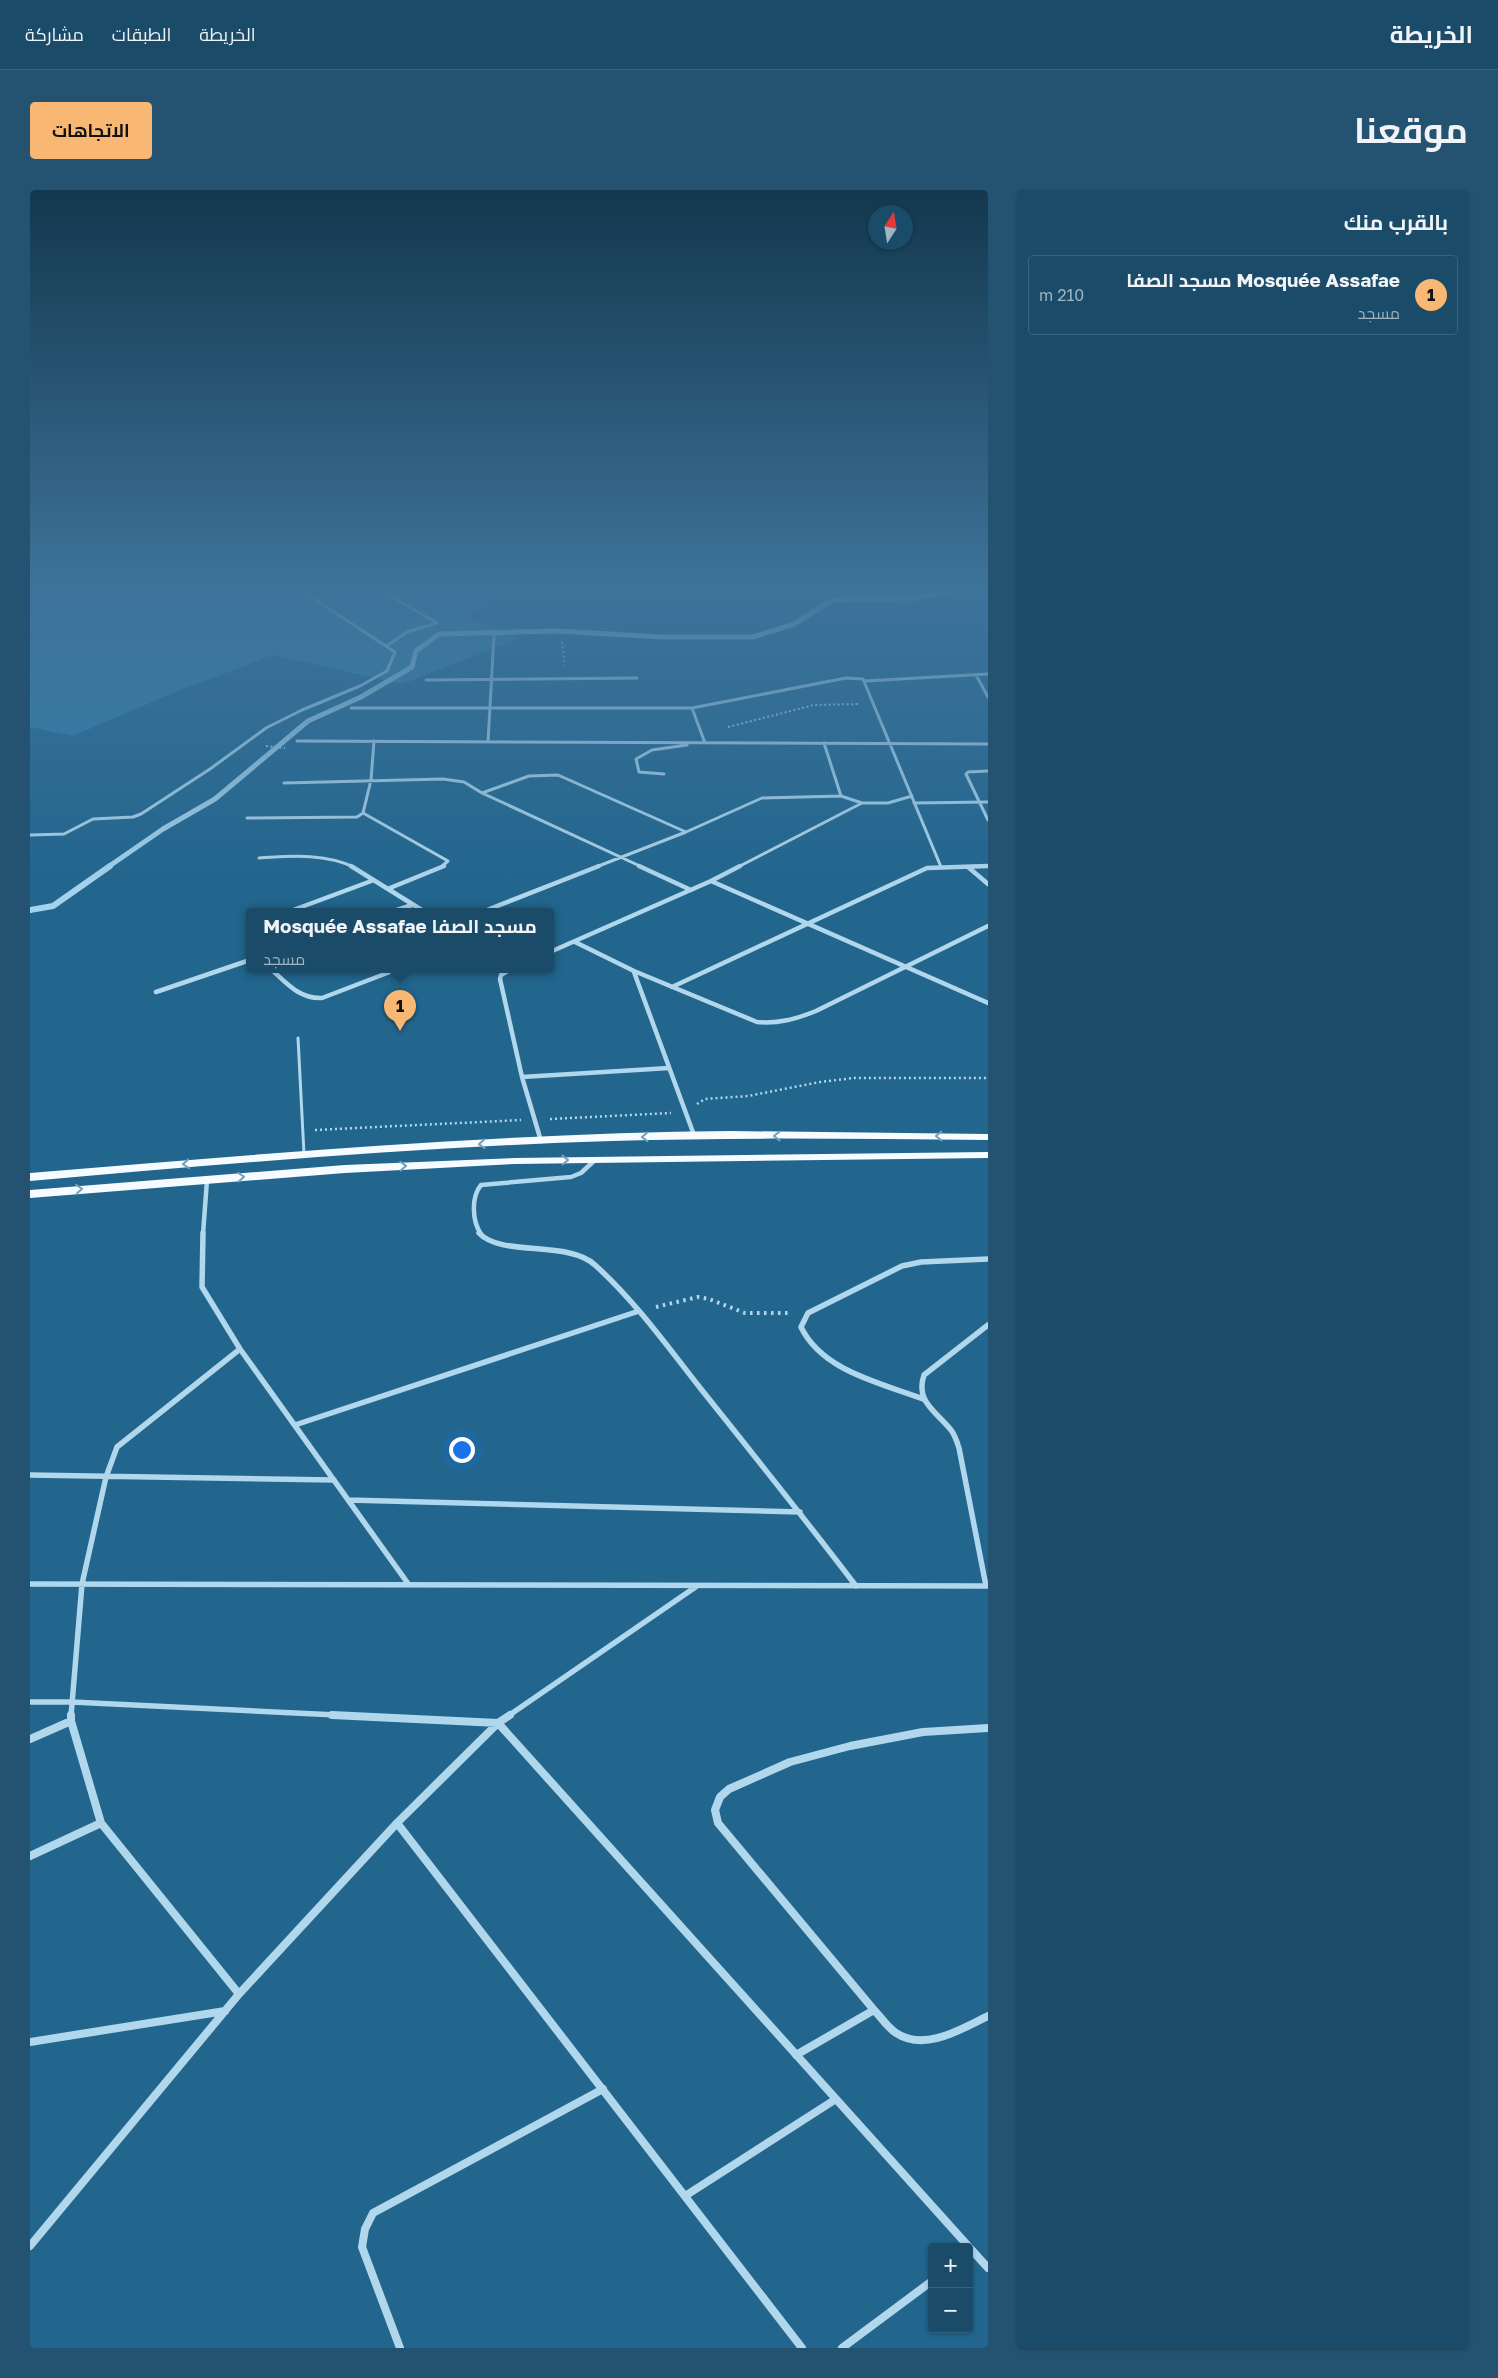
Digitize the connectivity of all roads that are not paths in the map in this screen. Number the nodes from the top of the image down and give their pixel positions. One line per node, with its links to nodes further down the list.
1 (356, 688): 30 (street)
2 (491, 688): 6 (street)
3 (796, 688): 7 (street)
4 (867, 688): 13 (street)
5 (351, 708): 6 (street)
6 (490, 708): 7 (street); 10 (street)
7 (692, 708): 11 (street)
8 (297, 741): 9 (street)
9 (374, 742): 10 (street); 17 (street)
10 (488, 742): 11 (street)
11 (705, 743): 12 (street); 16 (street)
12 (824, 743): 13 (street); 20 (street)
13 (890, 744): 14 (street); 21 (street)
14 (988, 744)
15 (988, 771): 22 (street)
16 (664, 774)
17 (371, 780): 18 (street); 19 (street); 26 (street)
18 (284, 783)
19 (482, 793): 29 (street); 32 (street)
20 (841, 796): 24 (street); 29 (street)
21 (912, 796): 24 (street); 25 (street)
22 (979, 802): 23 (street); 25 (street); 28 (street)
23 (988, 802)
24 (862, 803): 37 (street)
25 (914, 803): 34 (street)
26 (363, 813): 27 (street); 39 (street)
27 (247, 818)
28 (988, 820)
29 (686, 832): 32 (street)
30 (30, 835)
31 (259, 858): 36 (street)
32 (622, 858): 40 (street); 45 (street)
33 (988, 866): 35 (street)
34 (941, 867): 35 (street); 46 (street)
35 (968, 867): 38 (street)
36 (374, 880): 39 (street); 42 (street)
37 (712, 881): 40 (street); 46 (street)
38 (988, 884)
39 (390, 888): 41 (street)
40 (690, 890): 48 (street)
41 (412, 905): 43 (street); 44 (street)
42 (299, 908)
43 (403, 908)
44 (418, 908)
45 (492, 908)
46 (805, 924): 51 (street); 56 (street)
47 (988, 926): 51 (street)
48 (575, 942): 49 (street); 52 (street)
49 (554, 950)
50 (246, 961): 57 (street)
51 (906, 967): 56 (street); 58 (street)
52 (634, 971): 56 (street); 60 (street)
53 (275, 973): 54 (street)
54 (387, 973)
55 (504, 973): 61 (street)
56 (672, 987)
57 (156, 992)
58 (988, 1003)
59 (298, 1038): 65 (lane)
60 (670, 1068): 61 (street); 62 (street)
61 (522, 1077): 64 (street)
62 (694, 1136): 63 (main road, one-way to 62); 64 (main road, one-way to 64)
63 (988, 1136)
64 (542, 1141): 65 (main road, one-way to 65)
65 (304, 1154): 68 (main road, one-way to 68)
66 (988, 1155): 67 (main road)
67 (595, 1160): 69 (main road, one-way to 67); 72 (street)
68 (30, 1177)
69 (207, 1180): 70 (main road, one-way to 69); 74 (street)
70 (30, 1194)
71 (988, 1259): 75 (street)
72 (639, 1311): 76 (street); 81 (street)
73 (988, 1325): 75 (street)
74 (240, 1348): 76 (street); 78 (street)
75 (923, 1399): 87 (street)
76 (295, 1426): 79 (street)
77 (30, 1475): 78 (street)
78 (106, 1477): 79 (street); 83 (street)
79 (334, 1480): 80 (street)
80 (348, 1500): 81 (street); 84 (street)
81 (800, 1512): 86 (street)
82 (30, 1584): 83 (street)
83 (82, 1584): 84 (street); 89 (street)
84 (409, 1585): 85 (street)
85 (698, 1585): 86 (street); 91 (street)
86 (856, 1586): 87 (street)
87 (987, 1586)
88 (30, 1702): 89 (street)
89 (72, 1702): 90 (street); 91 (street)
90 (71, 1721): 93 (street); 94 (street)
91 (498, 1723): 95 (street); 102 (street)
92 (988, 1728): 98 (street)
93 (30, 1739)
94 (102, 1823): 96 (street); 97 (street)
95 (397, 1823): 97 (street); 103 (street)
96 (30, 1856)
97 (239, 1994): 99 (street)
98 (874, 2010): 100 (street); 102 (street)
99 (226, 2011): 101 (street); 107 (street)
100 (988, 2016)
101 (30, 2042)
102 (796, 2055): 104 (street)
103 (603, 2088): 105 (street); 111 (street)
104 (836, 2100): 105 (street); 106 (street)
105 (685, 2196): 112 (street)
106 (965, 2243)
107 (30, 2246)
108 (973, 2252): 109 (street)
109 (988, 2268)
110 (928, 2284): 113 (street)
111 (400, 2348)
112 (802, 2348)
113 (842, 2348)

